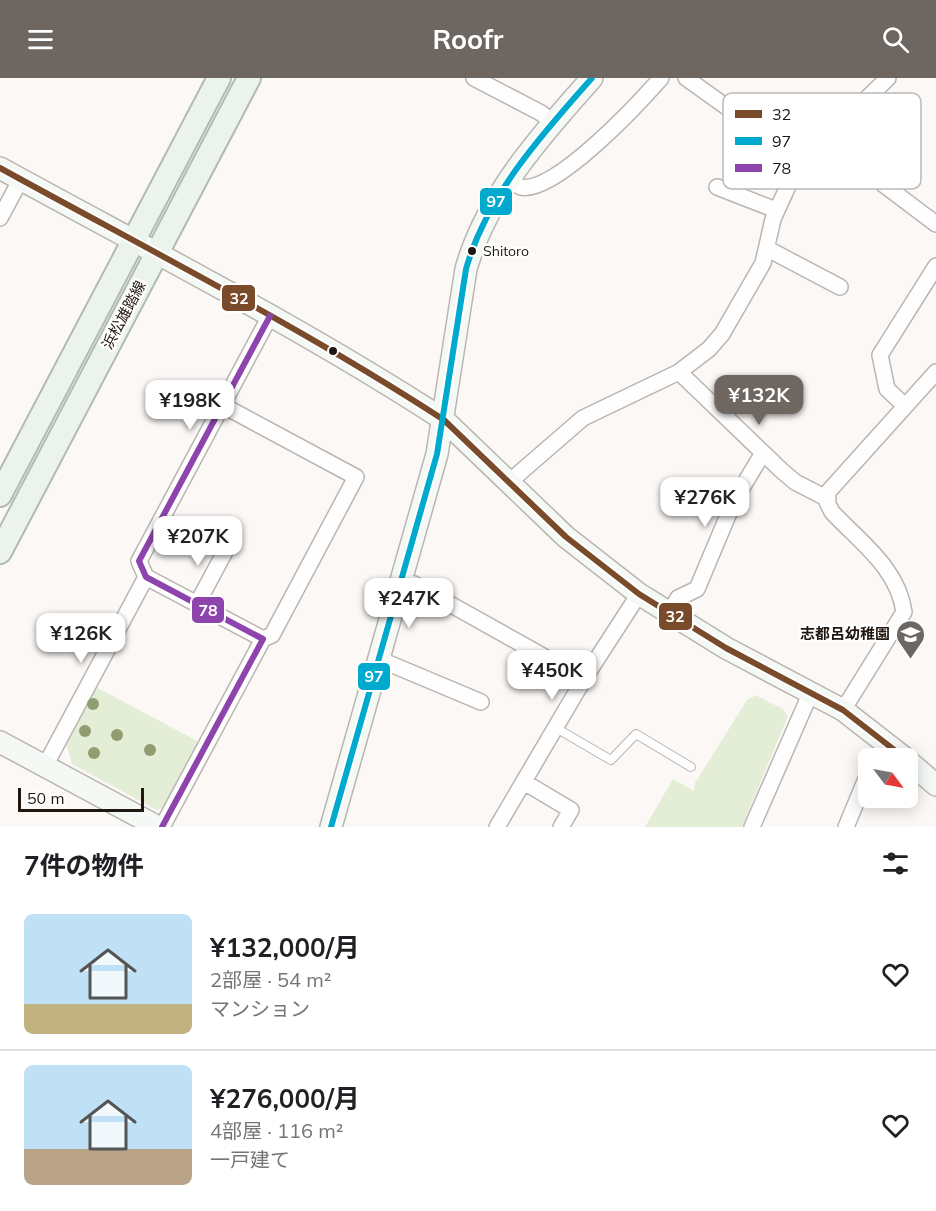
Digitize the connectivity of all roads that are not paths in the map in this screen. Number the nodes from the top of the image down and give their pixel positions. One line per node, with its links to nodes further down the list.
1 (219, 78): 20 (main road, 浜松雄踏線)
2 (249, 78): 22 (main road, 浜松雄踏線)
3 (474, 78): 10 (street)
4 (592, 78): 10 (street)
5 (661, 78): 13 (street)
6 (686, 78): 9 (street)
7 (888, 78): 8 (street)
8 (872, 93)
9 (723, 105)
10 (554, 123): 13 (street)
11 (0, 168): 12 (street)
12 (21, 179): 18 (street); 20 (street)
13 (510, 179): 30 (street)
14 (786, 189): 17 (street)
15 (890, 189): 19 (street)
16 (724, 193): 17 (street)
17 (776, 210): 21 (street)
18 (0, 218)
19 (936, 224)
20 (133, 241): 22 (street); 33 (main road, 浜松雄踏線)
21 (768, 249): 24 (street); 26 (street)
22 (157, 254): 25 (street); 36 (main road, 浜松雄踏線)
23 (936, 266): 29 (street)
24 (840, 287)
25 (270, 316): 28 (street); 30 (street)
26 (679, 372): 31 (street); 32 (street)
27 (936, 372): 29 (street)
28 (222, 405): 37 (street); 42 (street)
29 (905, 406): 34 (street)
30 (444, 420): 32 (street); 38 (street)
31 (763, 453): 34 (street); 41 (street)
32 (508, 483): 39 (street)
33 (0, 495)
34 (828, 499): 47 (street)
35 (228, 546): 40 (street)
36 (0, 552)
37 (146, 577): 40 (street); 51 (street)
38 (402, 581): 43 (street); 44 (street)
39 (639, 594): 41 (street); 44 (street)
40 (197, 604): 42 (street)
41 (669, 613): 45 (street)
42 (263, 639): 57 (street)
43 (381, 660): 46 (street); 58 (street)
44 (584, 679): 48 (street)
45 (811, 692): 47 (street); 61 (street)
46 (481, 702)
47 (843, 710): 50 (street)
48 (556, 728): 52 (lane); 54 (street)
49 (0, 742): 51 (street)
50 (878, 748)
51 (45, 766): 57 (street)
52 (692, 767)
53 (918, 769): 55 (street)
54 (524, 782): 59 (street); 60 (street)
55 (936, 784)
56 (858, 798): 62 (street)
57 (160, 827)
58 (331, 827)
59 (497, 827)
60 (561, 827)
61 (752, 827)
62 (846, 827)

